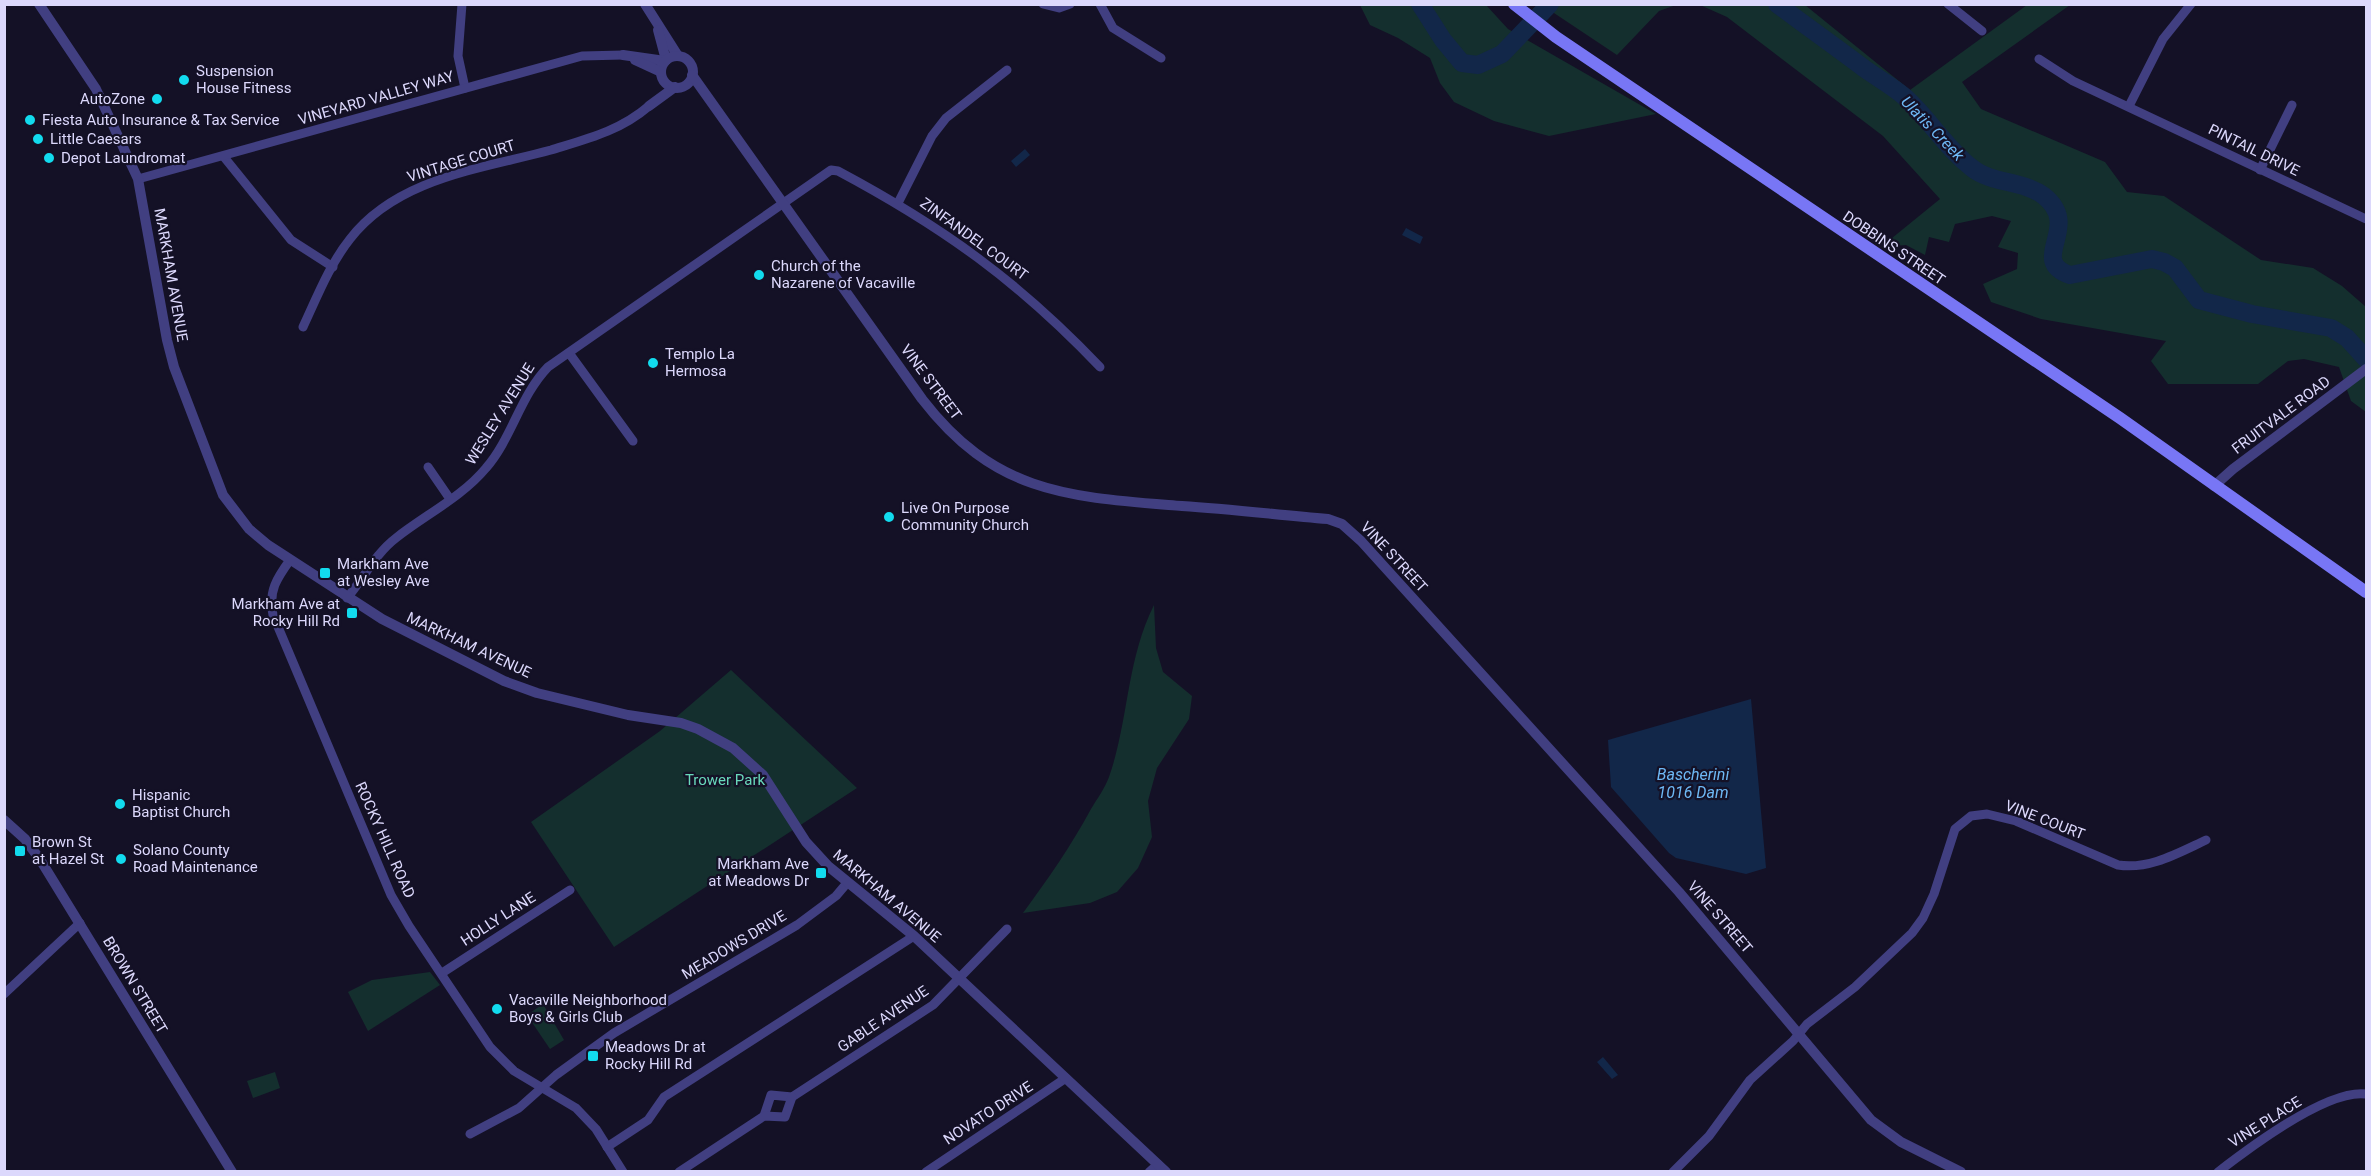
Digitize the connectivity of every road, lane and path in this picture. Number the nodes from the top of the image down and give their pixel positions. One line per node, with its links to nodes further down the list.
1 (39, 4): 28 (street, MARKHAM AVENUE)
2 (462, 4): 22 (street)
3 (645, 4): 10 (street)
4 (1043, 4): 5 (street)
5 (1070, 4)
6 (1100, 4): 16 (street)
7 (1947, 4): 11 (street)
8 (2191, 4): 25 (street)
9 (1517, 7): 39 (main road, DOBBINS STREET)
10 (655, 21): 12 (street); 14 (street)
11 (1982, 31)
12 (659, 34): 15 (street); 18 (street)
13 (624, 55): 15 (street); 18 (street); 22 (street, VINEYARD VALLEY WAY)
14 (678, 56): 18 (street); 20 (street, VINE STREET)
15 (644, 58): 18 (street)
16 (1161, 58)
17 (2039, 59): 25 (street, PINTAIL DRIVE)
18 (664, 69): 21 (street); 24 (street)
19 (1007, 70): 30 (street)
20 (689, 80): 21 (street); 29 (street, VINE STREET)
21 (675, 87): 24 (street)
22 (465, 88): 26 (street, VINEYARD VALLEY WAY)
23 (2292, 105): 27 (street)
24 (650, 106): 32 (street, VINTAGE COURT)
25 (2129, 106): 27 (street, PINTAIL DRIVE)
26 (224, 157): 28 (street, VINEYARD VALLEY WAY); 32 (street)
27 (2260, 170): 31 (street, PINTAIL DRIVE)
28 (138, 179): 41 (street, MARKHAM AVENUE)
29 (783, 201): 30 (street, ZINFANDEL COURT); 34 (street, WESLEY AVENUE); 54 (street, VINE STREET)
30 (898, 203): 35 (street, ZINFANDEL COURT)
31 (2367, 219)
32 (333, 267): 33 (street, VINTAGE COURT)
33 (303, 327)
34 (569, 352): 37 (street); 40 (street, WESLEY AVENUE)
35 (1100, 367)
36 (2367, 369): 39 (street, FRUITVALE ROAD)
37 (633, 441)
38 (428, 467): 40 (street)
39 (2214, 486): 42 (main road, DOBBINS STREET)
40 (450, 499): 43 (street, WESLEY AVENUE)
41 (290, 560): 43 (street, MARKHAM AVENUE); 51 (street, ROCKY HILL ROAD)
42 (2367, 592)
43 (347, 598): 46 (street, MARKHAM AVENUE)
44 (4, 820): 48 (street, BROWN STREET)
45 (2206, 840): 54 (street, VINE COURT)
46 (847, 883): 50 (street, MARKHAM AVENUE); 56 (street, MEADOWS DRIVE)
47 (570, 890): 51 (street, HOLLY LANE)
48 (80, 923): 53 (street); 63 (street, BROWN STREET)
49 (1007, 928): 52 (street, GABLE AVENUE)
50 (914, 936): 52 (street, MARKHAM AVENUE); 61 (street)
51 (442, 974): 56 (street, ROCKY HILL ROAD)
52 (960, 979): 55 (street, MARKHAM AVENUE); 58 (street, GABLE AVENUE)
53 (4, 993)
54 (1799, 1033): 67 (street, VINE COURT); 68 (street, VINE STREET)
55 (1066, 1078): 62 (street, MARKHAM AVENUE); 66 (street, NOVATO DRIVE)
56 (542, 1087): 60 (street, MEADOWS DRIVE); 61 (street, ROCKY HILL ROAD)
57 (2367, 1094): 69 (street, VINE PLACE)
58 (792, 1097): 59 (street, GABLE AVENUE); 59 (street, GABLE AVENUE)
59 (764, 1116): 65 (street, GABLE AVENUE)
60 (470, 1134)
61 (607, 1147): 64 (street, ROCKY HILL ROAD)
62 (1158, 1169)
63 (232, 1172)
64 (623, 1172)
65 (679, 1172)
66 (926, 1172)
67 (1673, 1172)
68 (1961, 1172)
69 (2218, 1172)

